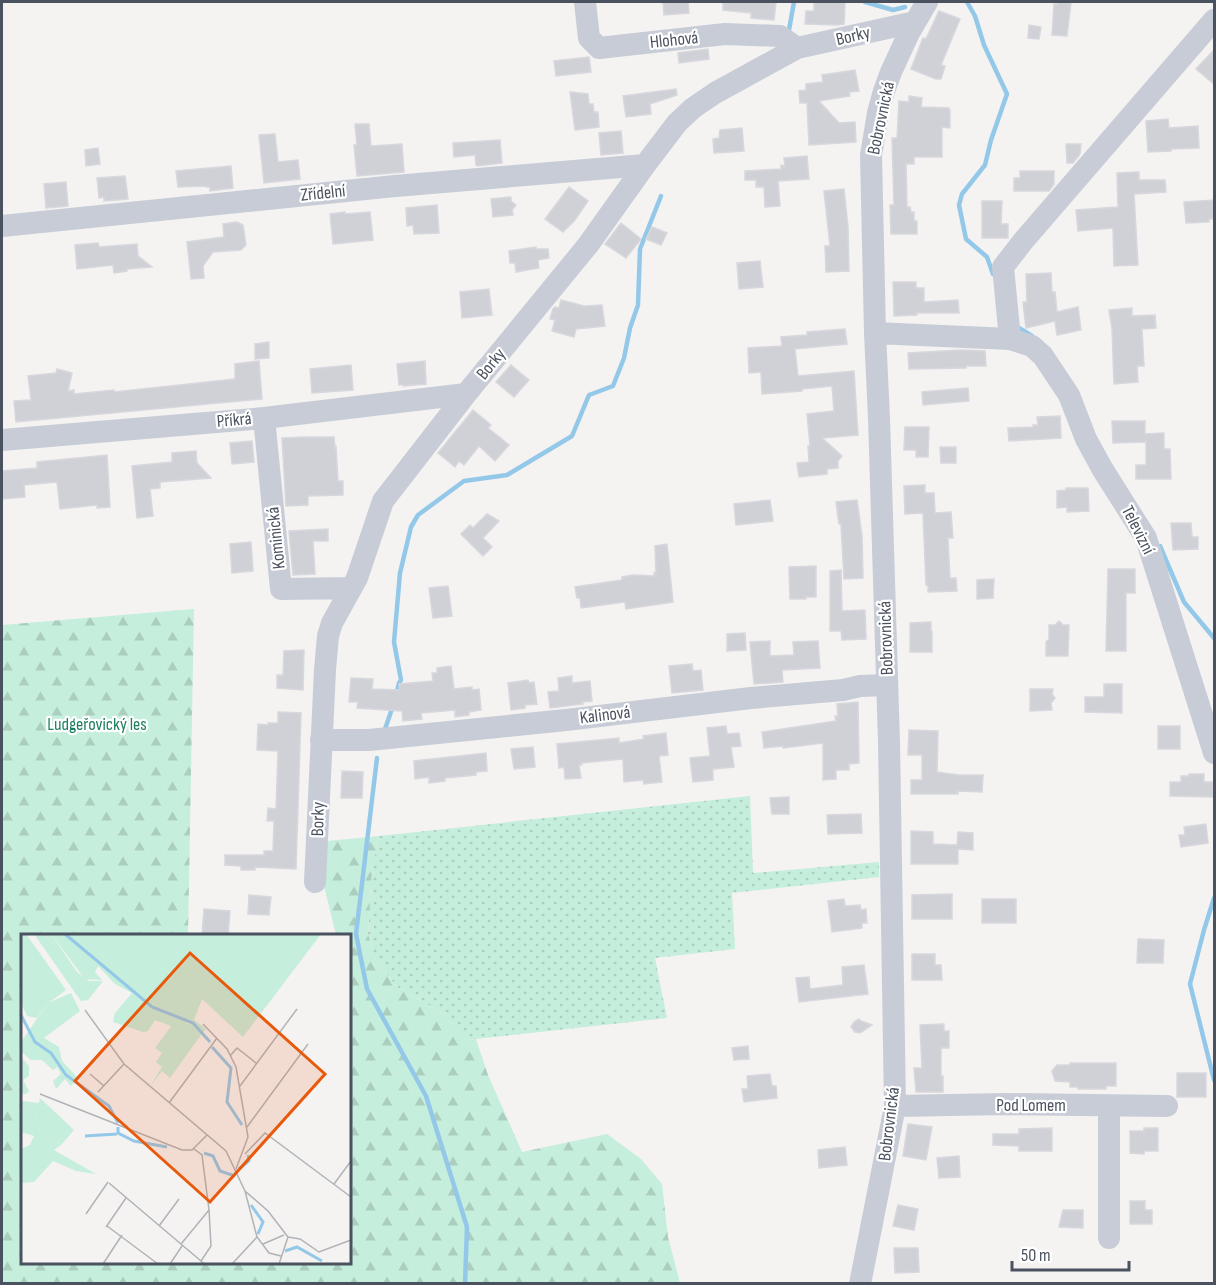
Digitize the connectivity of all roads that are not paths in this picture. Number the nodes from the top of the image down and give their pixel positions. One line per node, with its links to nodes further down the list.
1 (585, 2): 5 (street, Hlohová)
2 (927, 2): 4 (street, Bobrovnická)
3 (1215, 20): 9 (street)
4 (915, 22): 5 (street, Borky); 8 (street, Bobrovnická)
5 (797, 48): 6 (street, Borky)
6 (645, 165): 7 (street, Zřídelní); 10 (street, Borky)
7 (2, 226)
8 (875, 333): 9 (street, Televizní); 14 (street, Bobrovnická)
9 (1010, 339): 16 (street, Televizní)
10 (466, 394): 11 (street, Příkrá); 13 (street, Borky)
11 (264, 418): 12 (street, Příkrá); 13 (street, Kominická)
12 (2, 440)
13 (351, 588): 15 (street, Borky)
14 (887, 686): 15 (street, Kalinová); 18 (street, Bobrovnická)
15 (321, 740): 17 (street, Borky)
16 (1215, 753)
17 (315, 882)
18 (895, 1106): 19 (street, Pod Lomem); 22 (street, Bobrovnická)
19 (1108, 1106): 20 (street, Pod Lomem); 21 (street)
20 (1167, 1106)
21 (1109, 1238)
22 (860, 1284)

